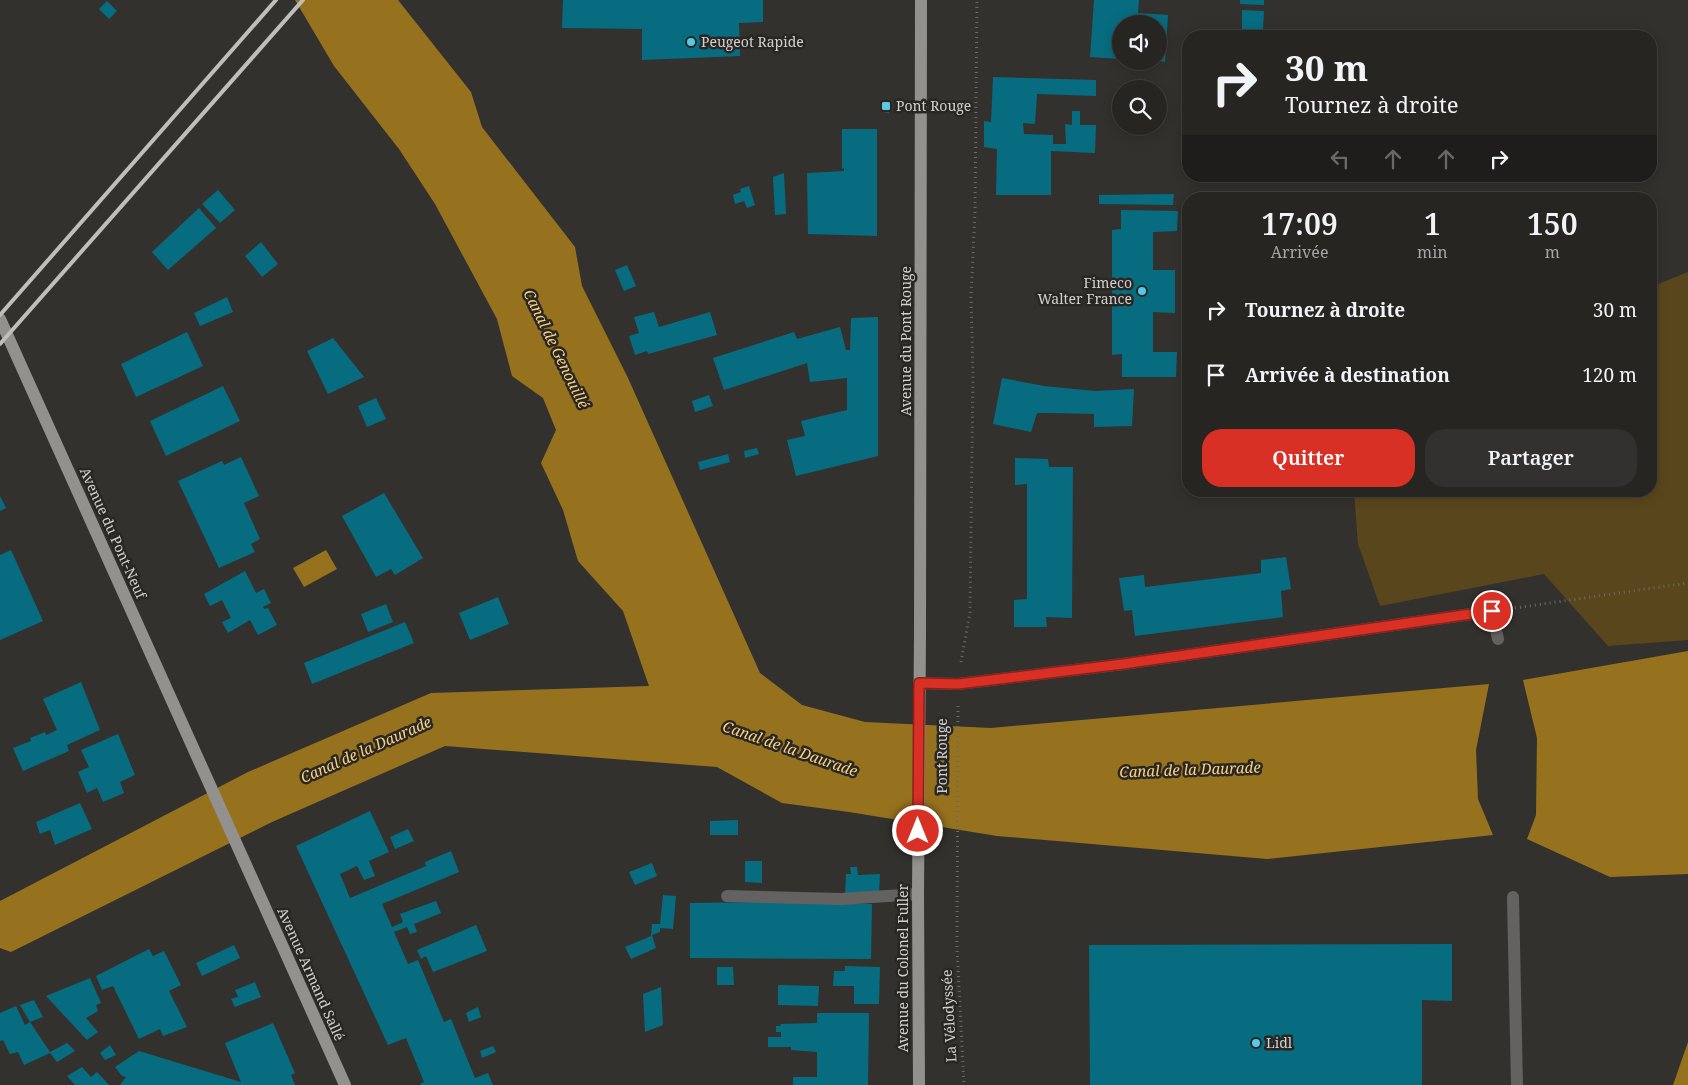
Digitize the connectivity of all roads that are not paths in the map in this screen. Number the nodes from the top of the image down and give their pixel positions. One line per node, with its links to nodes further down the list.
1 (921, 0): 4 (main road, Avenue du Pont Rouge)
2 (0, 319): 6 (main road, Avenue du Pont-Neuf)
3 (1498, 639): 4 (lane)
4 (919, 683): 5 (main road, Pont Rouge)
5 (918, 850): 7 (main road, Avenue du Colonel Fuller)
6 (250, 876): 10 (main road, Avenue Armand Sallé)
7 (918, 894): 8 (lane); 11 (main road, Avenue du Colonel Fuller)
8 (727, 896)
9 (1513, 897): 12 (lane)
10 (345, 1085)
11 (919, 1085)
12 (1517, 1085)

